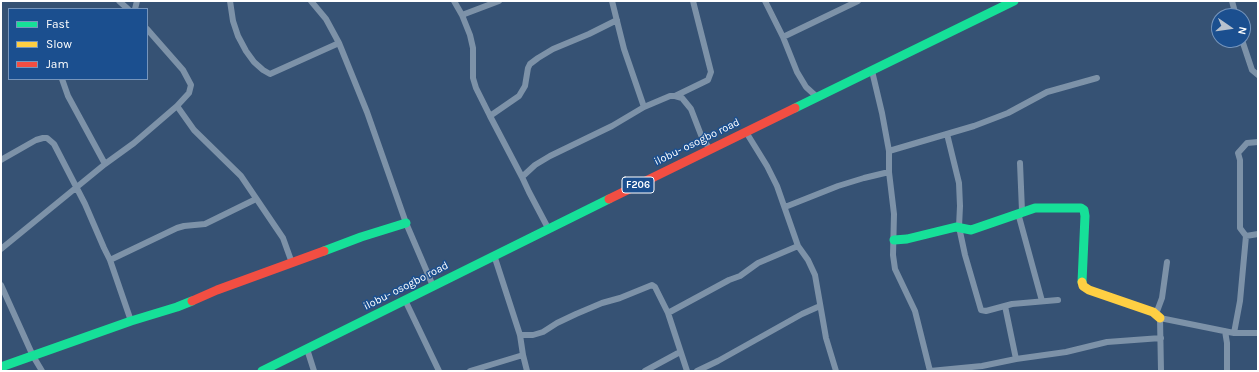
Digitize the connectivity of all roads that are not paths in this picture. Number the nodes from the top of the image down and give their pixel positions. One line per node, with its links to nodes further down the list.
1 (119, 1): 11 (street)
2 (230, 1): 16 (street)
3 (311, 1): 16 (street)
4 (454, 1): 12 (street)
5 (499, 1): 12 (street)
6 (612, 1): 13 (street)
7 (693, 1): 22 (street)
8 (765, 1): 15 (street)
9 (858, 1): 15 (street)
10 (1014, 1): 18 (main road, ilobu- osogbo road / F206)
11 (127, 8)
12 (462, 15): 26 (street)
13 (617, 20): 25 (street); 26 (street)
14 (148, 31): 24 (street)
15 (783, 37): 23 (street)
16 (340, 43): 41 (street)
17 (1245, 48): 19 (street)
18 (872, 71): 23 (main road, ilobu- osogbo road / F206); 31 (street)
19 (1258, 75)
20 (1097, 78): 28 (street)
21 (62, 80): 34 (street)
22 (675, 96): 25 (street); 30 (street)
23 (817, 97): 27 (main road, ilobu- osogbo road / F206)
24 (177, 106): 34 (street); 38 (street)
25 (644, 108): 36 (street)
26 (490, 116): 36 (street)
27 (746, 132): 30 (main road, ilobu- osogbo road / F206); 39 (street)
28 (947, 134): 31 (street); 42 (street)
29 (1258, 142): 45 (street)
30 (710, 150): 43 (main road, ilobu- osogbo road / F206)
31 (889, 151): 35 (street)
32 (1, 160): 37 (street)
33 (1020, 163): 40 (street)
34 (105, 164): 37 (street)
35 (889, 172): 39 (street); 46 (street)
36 (522, 177): 43 (street)
37 (76, 187): 48 (street); 50 (street)
38 (256, 199): 50 (street); 52 (street)
39 (785, 207): 47 (street)
40 (1020, 212): 42 (main road); 57 (street); 61 (main road)
41 (406, 223): 52 (main road); 54 (street)
42 (959, 227): 46 (main road); 59 (street)
43 (548, 228): 49 (main road, ilobu- osogbo road / F206)
44 (1258, 234): 45 (street)
45 (1246, 236): 64 (street)
46 (894, 240): 85 (street)
47 (798, 246): 58 (street); 60 (street)
48 (1, 249)
49 (494, 255): 54 (main road, ilobu- osogbo road / F206); 66 (street)
50 (110, 260): 62 (street)
51 (1167, 262): 61 (street)
52 (292, 263): 62 (main road)
53 (1, 285): 71 (street)
54 (433, 286): 55 (main road, ilobu- osogbo road / F206)
55 (405, 300): 68 (main road, ilobu- osogbo road / F206); 78 (street)
56 (1058, 300): 57 (street)
57 (1042, 301): 59 (street)
58 (820, 306): 83 (street); 84 (street)
59 (1005, 306): 72 (street)
60 (668, 313): 66 (street); 69 (street)
61 (1158, 316): 63 (street); 67 (street)
62 (130, 321): 71 (main road)
63 (1225, 331): 64 (street); 88 (street)
64 (1234, 333): 65 (street)
65 (1258, 333)
66 (520, 335): 70 (street)
67 (1161, 338): 72 (street); 87 (street)
68 (307, 349): 76 (main road, ilobu- osogbo road / F206); 77 (street)
69 (680, 352): 81 (street); 82 (street)
70 (523, 355): 79 (street); 80 (street)
71 (33, 356): 74 (main road); 75 (street)
72 (1016, 359): 73 (street)
73 (998, 363): 85 (street); 86 (street)
74 (1, 367)
75 (42, 371)
76 (262, 371)
77 (314, 371)
78 (439, 371)
79 (470, 371)
80 (527, 371)
81 (645, 371)
82 (687, 371)
83 (697, 371)
84 (836, 371)
85 (930, 371)
86 (998, 371)
87 (1161, 371)
88 (1227, 371)

